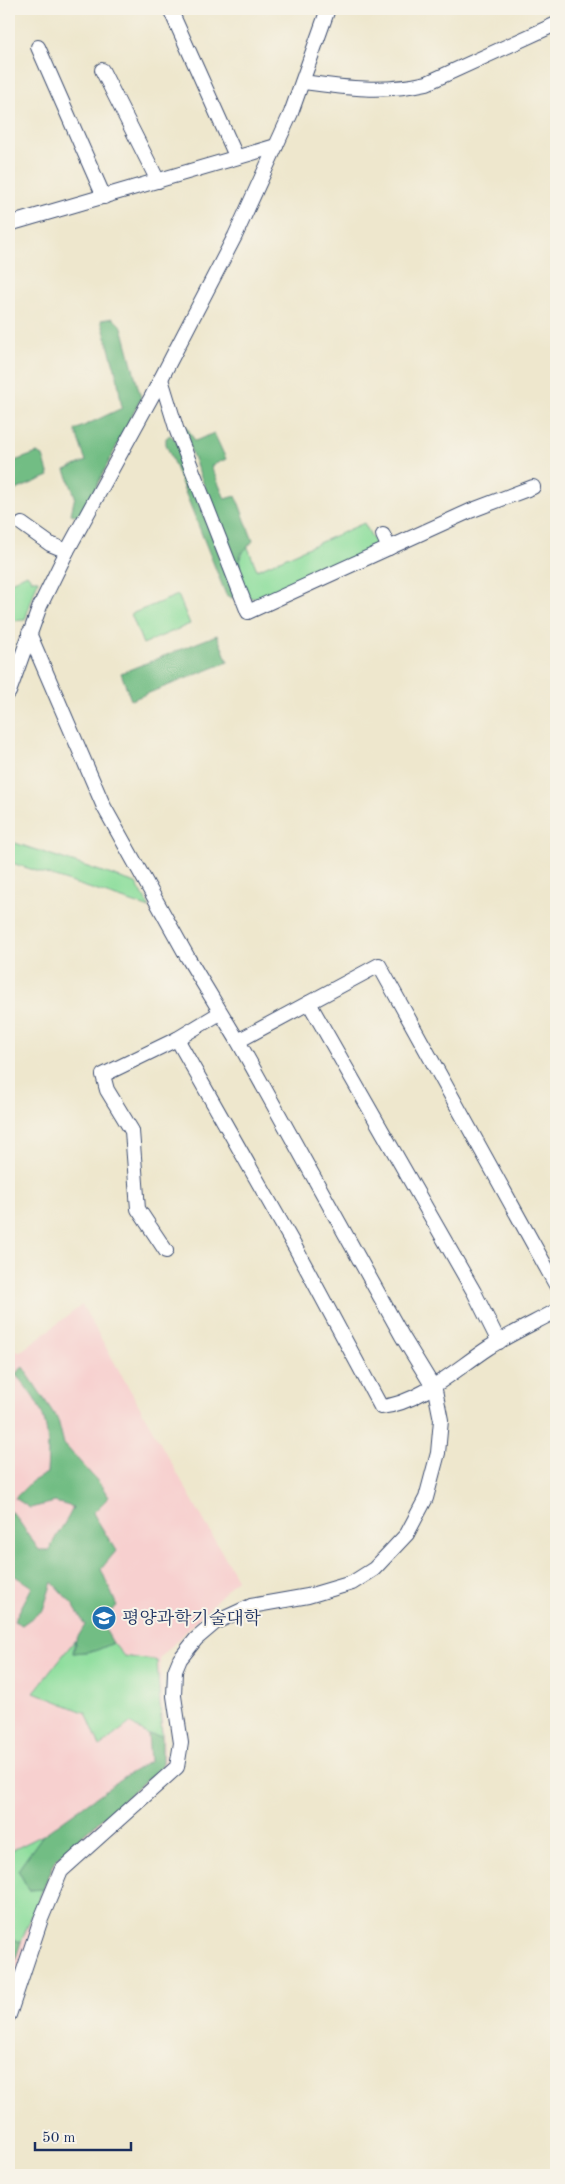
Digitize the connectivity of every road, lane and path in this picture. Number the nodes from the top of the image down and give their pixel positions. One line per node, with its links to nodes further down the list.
1 (170, 9): 8 (street)
2 (328, 9): 6 (street)
3 (556, 24): 6 (street)
4 (38, 47): 10 (street)
5 (102, 70): 9 (street)
6 (303, 82): 7 (street)
7 (276, 146): 8 (street); 12 (street)
8 (236, 156): 9 (street)
9 (158, 180): 10 (street)
10 (104, 197): 11 (street)
11 (9, 224)
12 (161, 379): 16 (street); 17 (street)
13 (533, 487): 16 (street)
14 (22, 524): 17 (street)
15 (383, 535): 16 (street)
16 (389, 548)
17 (66, 550): 18 (street)
18 (29, 633): 19 (street); 21 (street)
19 (9, 692)
20 (309, 1003): 23 (street); 25 (street); 27 (street)
21 (220, 1013): 22 (street); 23 (street)
22 (177, 1038): 24 (street); 28 (street)
23 (238, 1041): 28 (street)
24 (166, 1251)
25 (556, 1285)
26 (556, 1311): 27 (street)
27 (500, 1342): 28 (street)
28 (432, 1385): 29 (street)
29 (9, 2015)

